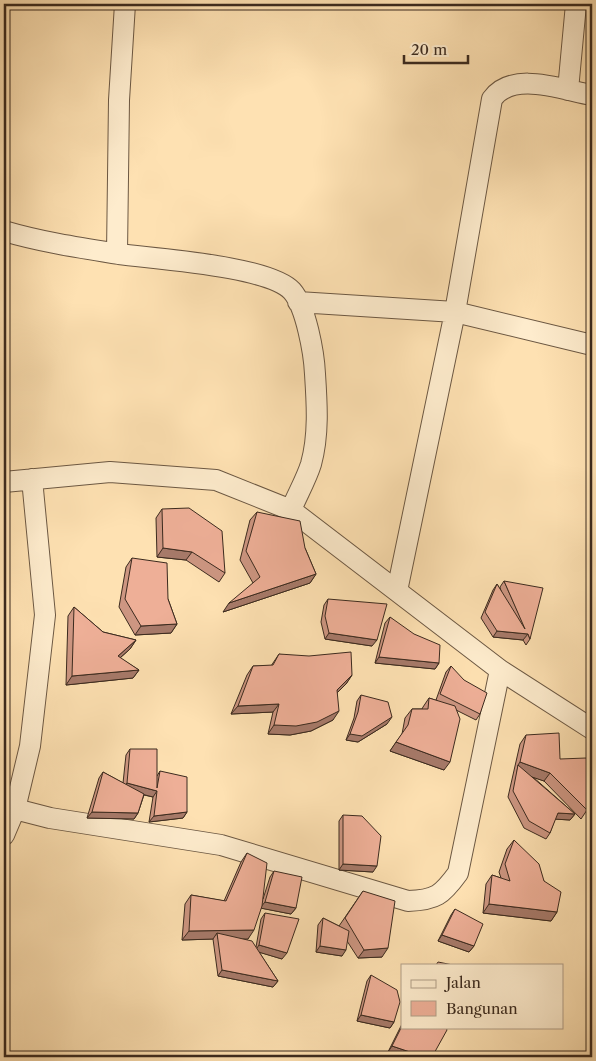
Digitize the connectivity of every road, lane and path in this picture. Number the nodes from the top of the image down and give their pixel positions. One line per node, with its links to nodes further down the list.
1 (125, 4): 6 (street)
2 (576, 4): 3 (street)
3 (568, 90): 4 (street); 8 (street)
4 (592, 94)
5 (4, 230): 6 (street)
6 (117, 254): 7 (street)
7 (298, 302): 8 (street); 12 (street)
8 (456, 312): 9 (street); 13 (street)
9 (592, 345)
10 (32, 479): 11 (street); 12 (street); 16 (street)
11 (4, 482)
12 (291, 510): 13 (street)
13 (397, 591): 14 (street)
14 (500, 670): 15 (street); 16 (street)
15 (592, 729)
16 (16, 809): 17 (street)
17 (4, 834)

